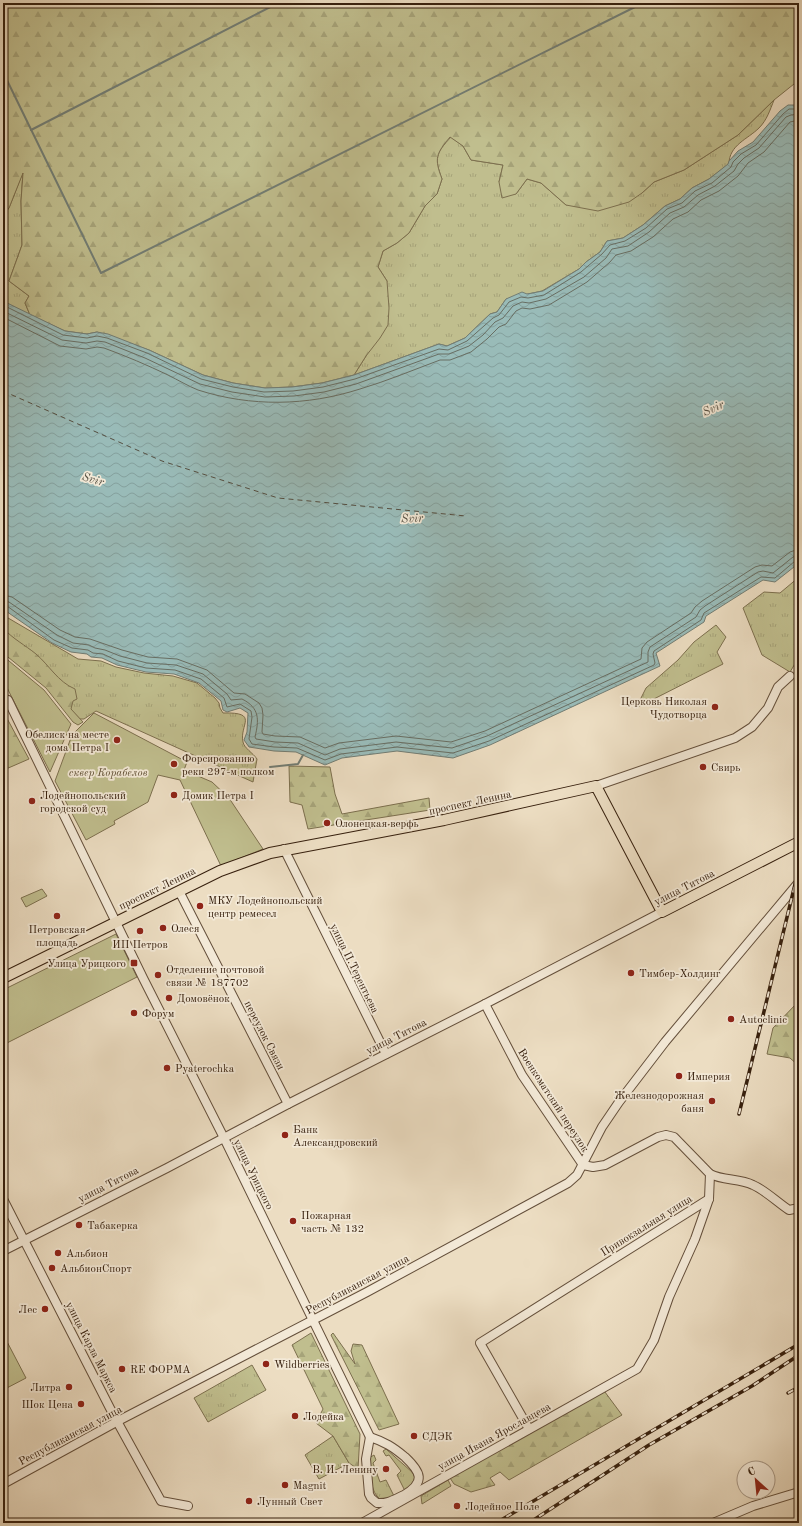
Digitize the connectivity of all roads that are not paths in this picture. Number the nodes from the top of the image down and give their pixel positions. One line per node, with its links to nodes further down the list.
1 (790, 676): 3 (street, проспект Ленина)
2 (6, 701): 9 (street, улица Урицкого)
3 (596, 786): 5 (main road, проспект Ленина); 8 (main road)
4 (799, 842): 8 (main road, улица Титова)
5 (284, 849): 7 (main road, проспект Ленина); 12 (street, улица П.Терентьева)
6 (799, 882): 15 (street, Республиканская улица)
7 (179, 891): 9 (main road, проспект Ленина); 13 (street, переулок Связи)
8 (662, 912): 11 (street, улица Титова)
9 (116, 921): 10 (main road, проспект Ленина); 14 (street, улица Урицкого)
10 (3, 978)
11 (485, 1004): 12 (street, улица Титова); 15 (street, Военкоматский переулок)
12 (386, 1054): 13 (street, улица Титова)
13 (288, 1104): 14 (street, улица Титова)
14 (224, 1138): 20 (street, улица Титова); 22 (street, улица Урицкого)
15 (583, 1165): 16 (street); 22 (street, Республиканская улица)
16 (710, 1174): 17 (street); 19 (street)
17 (709, 1199): 23 (street, Привокзальная улица); 25 (street, Привокзальная улица)
18 (3, 1200): 20 (street, улица Карла Маркса)
19 (799, 1208)
20 (24, 1240): 21 (street, улица Титова); 24 (street, улица Карла Маркса)
21 (3, 1251)
22 (312, 1320): 24 (street, Республиканская улица); 26 (street, улица Урицкого)
23 (636, 1369): 25 (street, улица Ивана Ярославцева)
24 (118, 1421): 29 (street, Республиканская улица); 32 (street, улица Карла Маркса)
25 (529, 1429): 28 (street, улица Ивана Ярославцева)
26 (370, 1437): 27 (street); 31 (street)
27 (419, 1478): 28 (street); 31 (street)
28 (437, 1481): 33 (street, улица Ивана Ярославцева)
29 (3, 1484)
30 (799, 1492): 34 (street)
31 (377, 1503): 33 (street)
32 (188, 1506)
33 (365, 1521)
34 (713, 1523)

